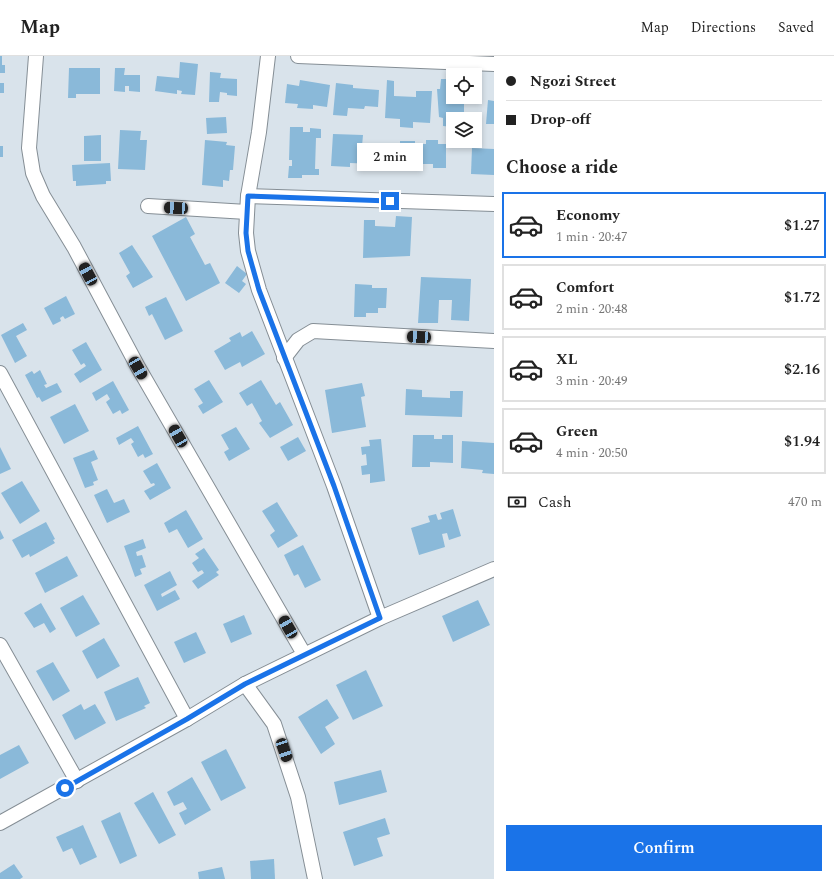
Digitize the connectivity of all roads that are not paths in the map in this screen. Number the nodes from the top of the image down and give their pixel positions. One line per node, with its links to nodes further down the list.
1 (36, 56): 15 (street)
2 (268, 56): 5 (street)
3 (298, 56): 4 (street)
4 (494, 64)
5 (248, 196): 6 (street); 8 (street)
6 (494, 204)
7 (148, 206): 8 (street)
8 (247, 212): 10 (street)
9 (494, 341): 10 (street)
10 (284, 358): 13 (street)
11 (0, 373): 17 (street)
12 (494, 569): 13 (street)
13 (380, 618): 15 (street)
14 (0, 645): 18 (street)
15 (304, 654): 16 (street)
16 (245, 684): 17 (street); 20 (street)
17 (187, 719): 18 (street)
18 (77, 781): 19 (street)
19 (0, 823)
20 (315, 879)

